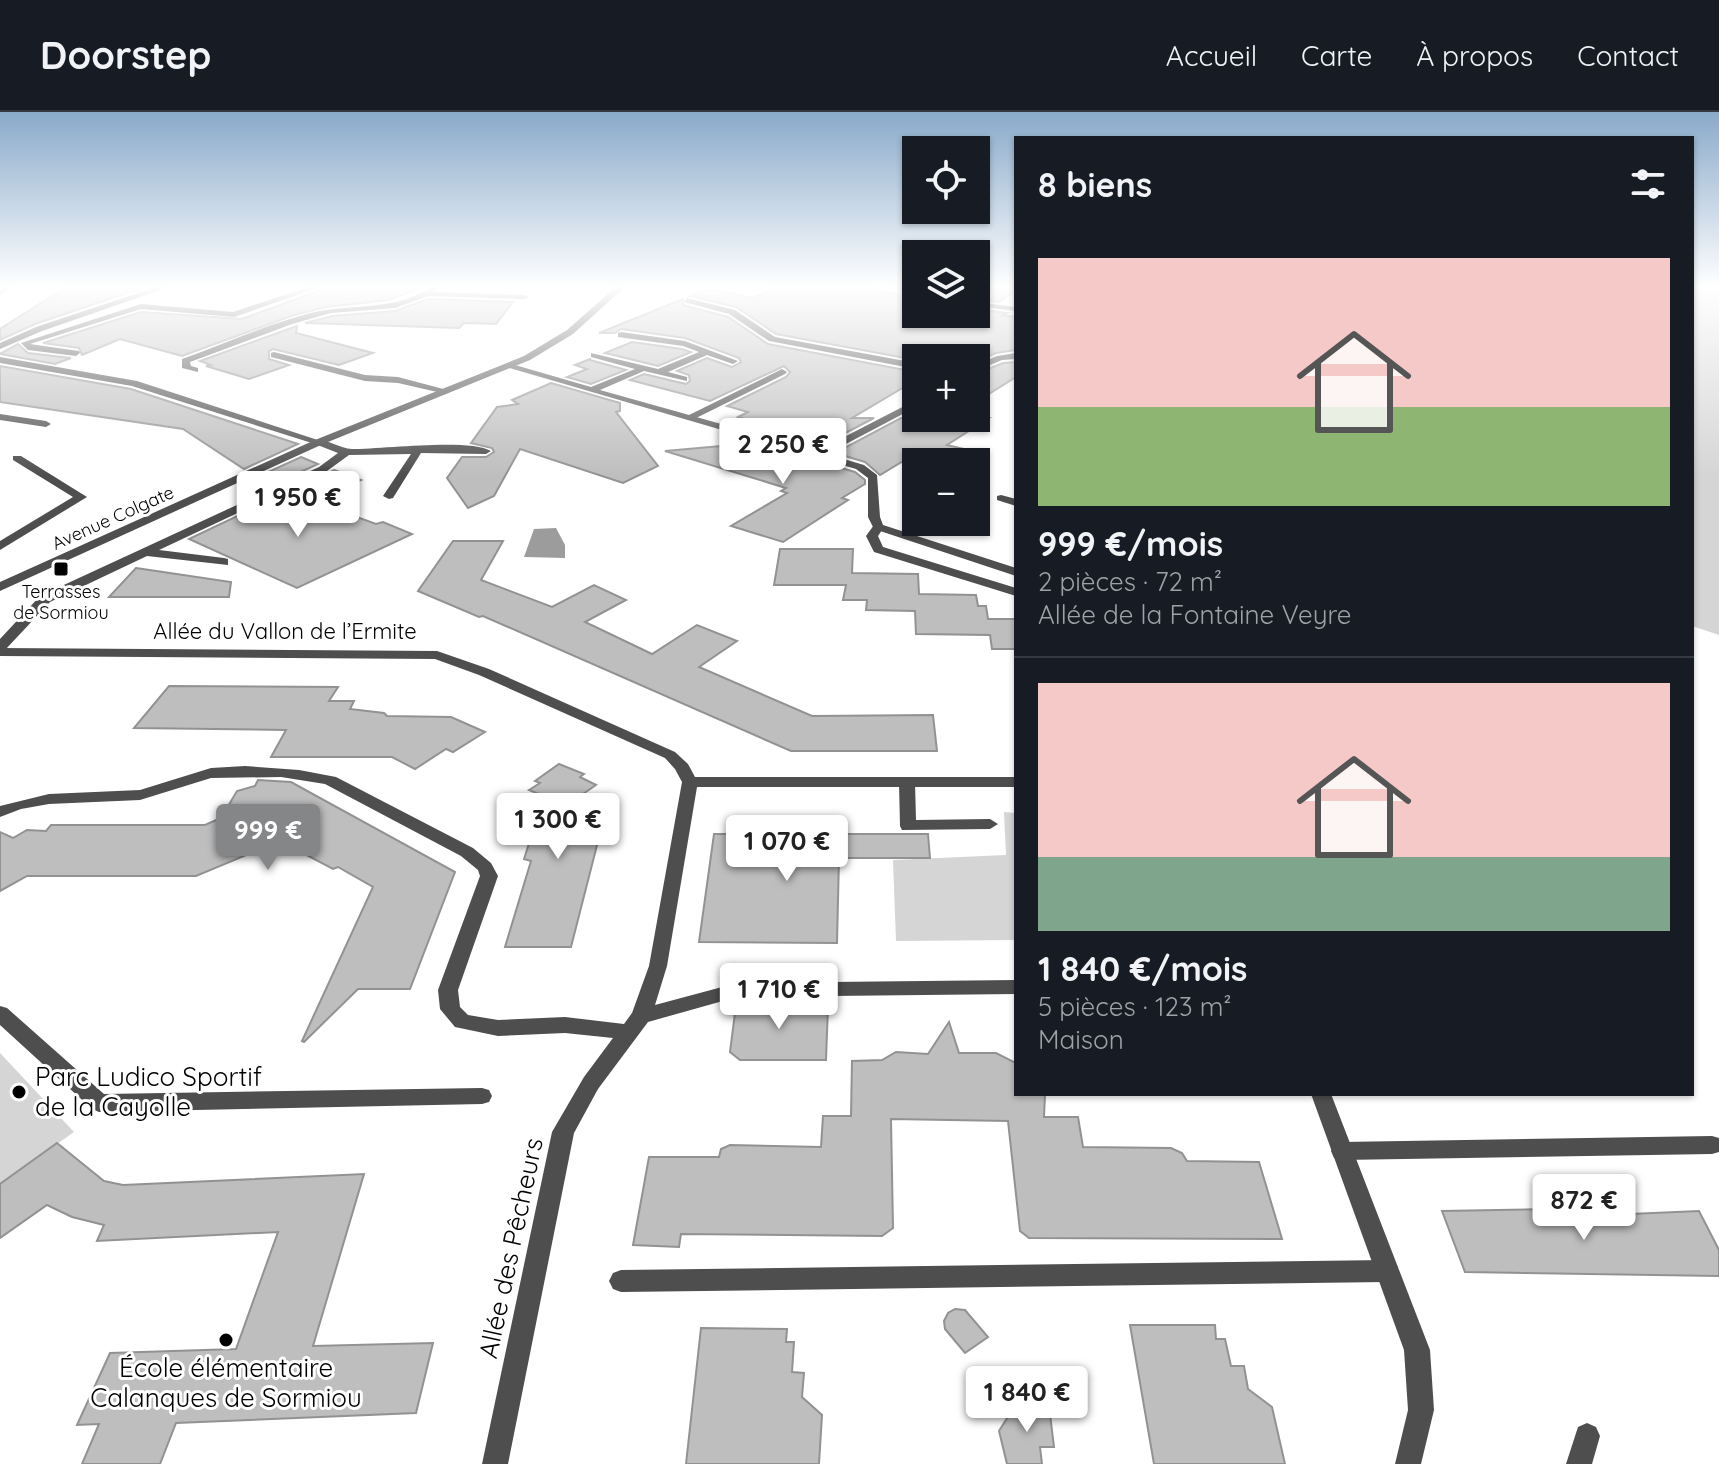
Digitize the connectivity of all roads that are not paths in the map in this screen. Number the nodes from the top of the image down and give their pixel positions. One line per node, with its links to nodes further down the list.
1 (45, 349): 7 (street)
2 (219, 349): 17 (street)
3 (539, 349): 15 (street, Avenue Colgate)
4 (702, 349): 6 (street)
5 (826, 349): 13 (street)
6 (708, 351): 12 (street); 18 (street)
7 (76, 353)
8 (274, 355): 22 (street)
9 (594, 355): 16 (street)
10 (1014, 356): 14 (street)
11 (0, 360): 27 (street)
12 (733, 361)
13 (902, 363)
14 (990, 363)
15 (508, 366): 21 (street); 22 (street, Avenue Colgate)
16 (644, 368): 18 (street); 21 (street)
17 (195, 370)
18 (660, 372): 20 (street)
19 (782, 372): 25 (street)
20 (684, 379)
21 (591, 390): 25 (street)
22 (446, 391): 27 (street, Avenue Colgate)
23 (902, 410): 31 (street)
24 (0, 417): 26 (street)
25 (688, 418): 31 (street)
26 (46, 424)
27 (319, 442): 29 (street); 41 (street, Avenue Colgate)
28 (486, 451): 30 (street)
29 (346, 452): 30 (street); 38 (street)
30 (417, 452): 33 (street)
31 (818, 455): 36 (street)
32 (17, 458): 37 (street)
33 (389, 496)
34 (1001, 498): 35 (street)
35 (1014, 502)
36 (878, 527): 40 (street); 42 (street)
37 (0, 546)
38 (145, 552): 39 (street); 43 (street)
39 (224, 562)
40 (1014, 571)
41 (0, 587)
42 (1014, 591)
43 (0, 650): 44 (street, Allée du Vallon de l’Ermite)
44 (690, 782): 46 (street); 51 (street, Allée des Pêcheurs)
45 (1014, 782): 46 (street)
46 (907, 783): 48 (street)
47 (0, 812): 51 (street)
48 (990, 824)
49 (1014, 987): 51 (street)
50 (0, 1013): 52 (street)
51 (634, 1024): 60 (street, Allée des Pêcheurs)
52 (482, 1096)
53 (1322, 1096): 55 (street)
54 (1712, 1145): 55 (street)
55 (1342, 1151): 56 (street)
56 (1386, 1271): 57 (street); 59 (street)
57 (621, 1281)
58 (1587, 1436): 61 (street)
59 (1414, 1462)
60 (495, 1464)
61 (1579, 1464)

